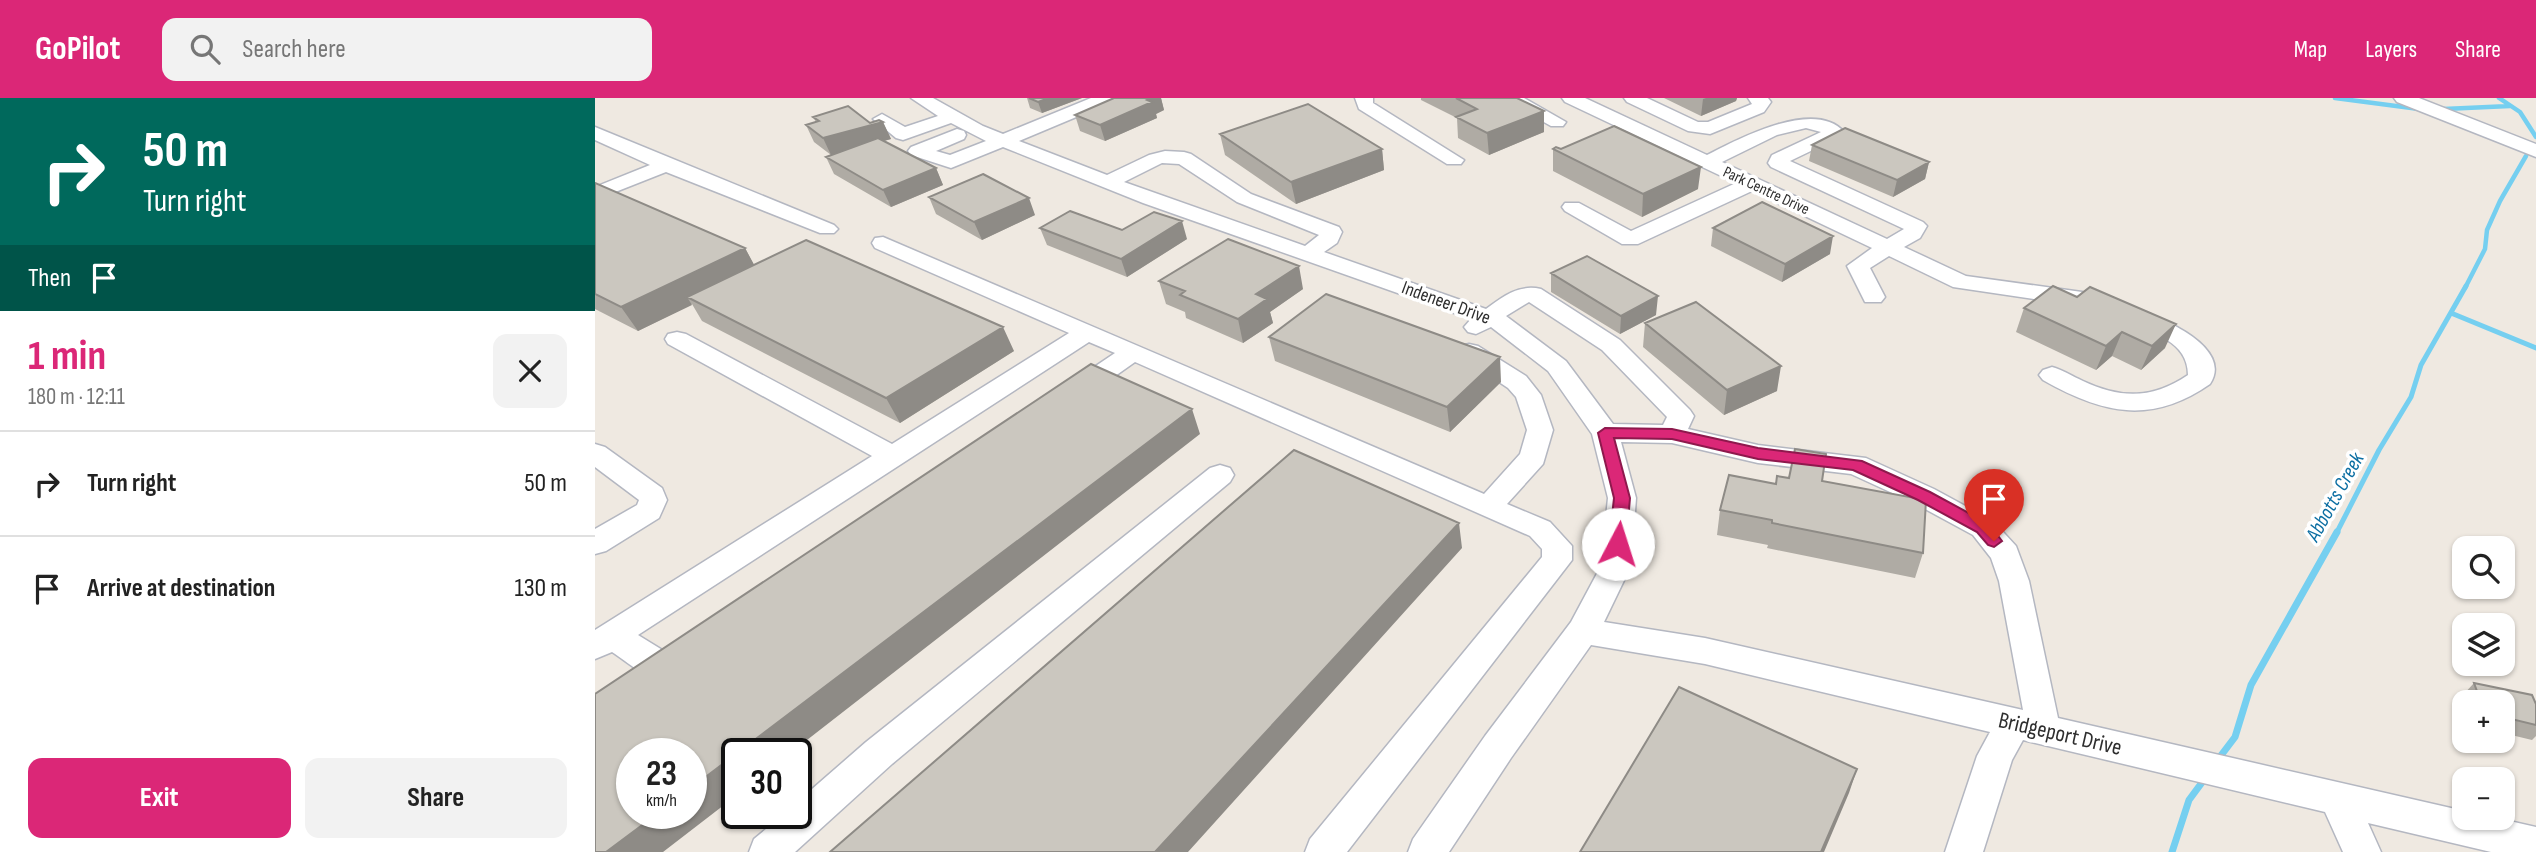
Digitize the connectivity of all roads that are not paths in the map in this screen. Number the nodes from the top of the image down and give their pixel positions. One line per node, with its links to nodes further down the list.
1 (921, 98): 13 (street, Indeneer Drive)
2 (1105, 98): 15 (street)
3 (1364, 98): 17 (street)
4 (1510, 98): 11 (street)
5 (1571, 98): 12 (street, Park Centre Drive)
6 (1633, 98): 9 (street)
7 (1757, 98): 9 (street)
8 (2403, 98): 16 (street)
9 (1650, 107): 12 (street)
10 (882, 120): 13 (street)
11 (1557, 122)
12 (1620, 123): 18 (street, Park Centre Drive)
13 (954, 126): 15 (street, Indeneer Drive); 15 (street)
14 (595, 133): 19 (street)
15 (1003, 141): 20 (street, Indeneer Drive)
16 (2536, 151)
17 (1454, 160)
18 (1706, 163): 21 (street, Park Centre Drive); 26 (street)
19 (666, 165): 22 (street); 24 (street)
20 (1108, 182): 27 (street, Indeneer Drive); 27 (street)
21 (1750, 184): 23 (street); 26 (street, Park Centre Drive)
22 (595, 194)
23 (1572, 208)
24 (827, 229)
25 (883, 243): 30 (street)
26 (1888, 248): 28 (street); 33 (street, Park Centre Drive)
27 (1308, 254): 29 (street, Indeneer Drive)
28 (1873, 297)
29 (1489, 317): 35 (street, Indeneer Drive); 36 (street); 40 (street)
30 (1088, 332): 32 (street); 38 (street)
31 (677, 340): 38 (street)
32 (1133, 352): 34 (street); 40 (street)
33 (2052, 374)
34 (1047, 411)
35 (1605, 433): 36 (street); 42 (street, Indeneer Drive)
36 (1672, 434): 45 (street)
37 (595, 453): 41 (street)
38 (893, 456): 43 (street)
39 (1220, 475): 48 (street)
40 (1488, 508): 49 (street)
41 (595, 543)
42 (1583, 631): 45 (street, Bridgeport Drive); 50 (street, Indeneer Drive)
43 (603, 640): 44 (street)
44 (666, 668)
45 (2028, 726): 46 (street, Bridgeport Drive); 51 (street)
46 (2337, 798): 47 (street, Bridgeport Drive); 52 (street)
47 (2536, 845)
48 (768, 852)
49 (1324, 852)
50 (1427, 852)
51 (1964, 852)
52 (2362, 852)

